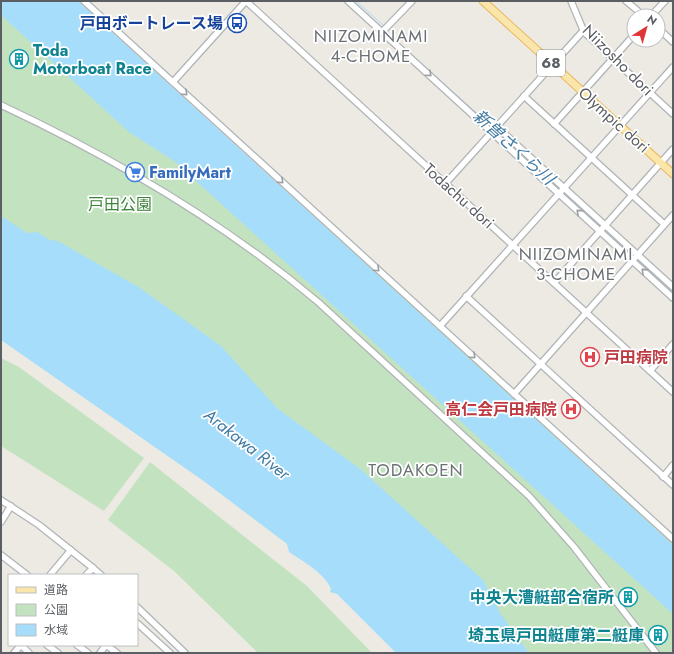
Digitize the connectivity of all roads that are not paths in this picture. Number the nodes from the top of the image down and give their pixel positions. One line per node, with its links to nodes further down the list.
1 (84, 1): 15 (street)
2 (246, 1): 15 (street); 28 (street, Todachu dori)
3 (348, 1): 23 (street, one-way to 23)
4 (412, 1): 9 (street)
5 (483, 1): 13 (main road, Olympic dori / 68)
6 (570, 1): 10 (street, Niizosho dori)
7 (626, 1): 8 (street)
8 (634, 8)
9 (386, 28)
10 (583, 31): 12 (street, Niizosho dori); 13 (street)
11 (626, 44): 12 (street)
12 (613, 58): 16 (street); 17 (street, Niizosho dori)
13 (553, 64): 16 (main road, Olympic dori / 68); 18 (street)
14 (673, 67): 17 (street)
15 (173, 82): 41 (street, one-way to 41)
16 (583, 92): 21 (street); 22 (main road, Olympic dori / 68)
17 (650, 92): 20 (street, Niizosho dori); 22 (street)
18 (524, 96): 21 (street); 23 (street)
19 (1, 105): 71 (street)
20 (673, 114)
21 (554, 124): 25 (street)
22 (620, 125): 25 (street); 26 (main road, Olympic dori / 68)
23 (495, 129): 28 (street); 29 (street)
24 (673, 149): 26 (street)
25 (591, 157): 29 (street); 30 (street)
26 (661, 163): 27 (main road, Olympic dori / 68); 30 (street)
27 (673, 174)
28 (445, 184): 34 (street, Todachu dori)
29 (561, 191): 33 (street); 34 (street)
30 (633, 195): 32 (street); 33 (street)
31 (673, 215): 32 (street)
32 (664, 224): 35 (street)
33 (603, 229): 35 (street); 36 (street)
34 (512, 245): 36 (street, Todachu dori); 38 (street)
35 (635, 258): 37 (street); 39 (street, one-way to 35); 40 (street)
36 (554, 283): 40 (street, Todachu dori)
37 (673, 287)
38 (466, 296): 41 (street); 43 (street)
39 (673, 298)
40 (586, 313): 43 (street); 44 (street, Todachu dori)
41 (440, 326): 46 (street, one-way to 46)
42 (673, 344): 44 (street)
43 (540, 364): 46 (street); 48 (street)
44 (650, 371): 45 (street, Todachu dori)
45 (673, 392)
46 (514, 394): 53 (street)
47 (673, 465): 48 (street)
48 (663, 477): 49 (street)
49 (673, 485)
50 (1, 500): 51 (street)
51 (11, 506): 52 (street); 54 (street)
52 (1, 522)
53 (673, 539)
54 (71, 550): 56 (street); 58 (street)
55 (1, 555): 57 (street)
56 (93, 568): 59 (street); 60 (street)
57 (26, 574)
58 (51, 574)
59 (87, 574)
60 (100, 574)
61 (138, 608): 66 (street)
62 (138, 625): 70 (street)
63 (50, 646): 67 (street)
64 (78, 646): 68 (street)
65 (107, 646): 69 (street)
66 (182, 652)
67 (58, 653)
68 (88, 653)
69 (117, 653)
70 (170, 653)
71 (656, 653)

